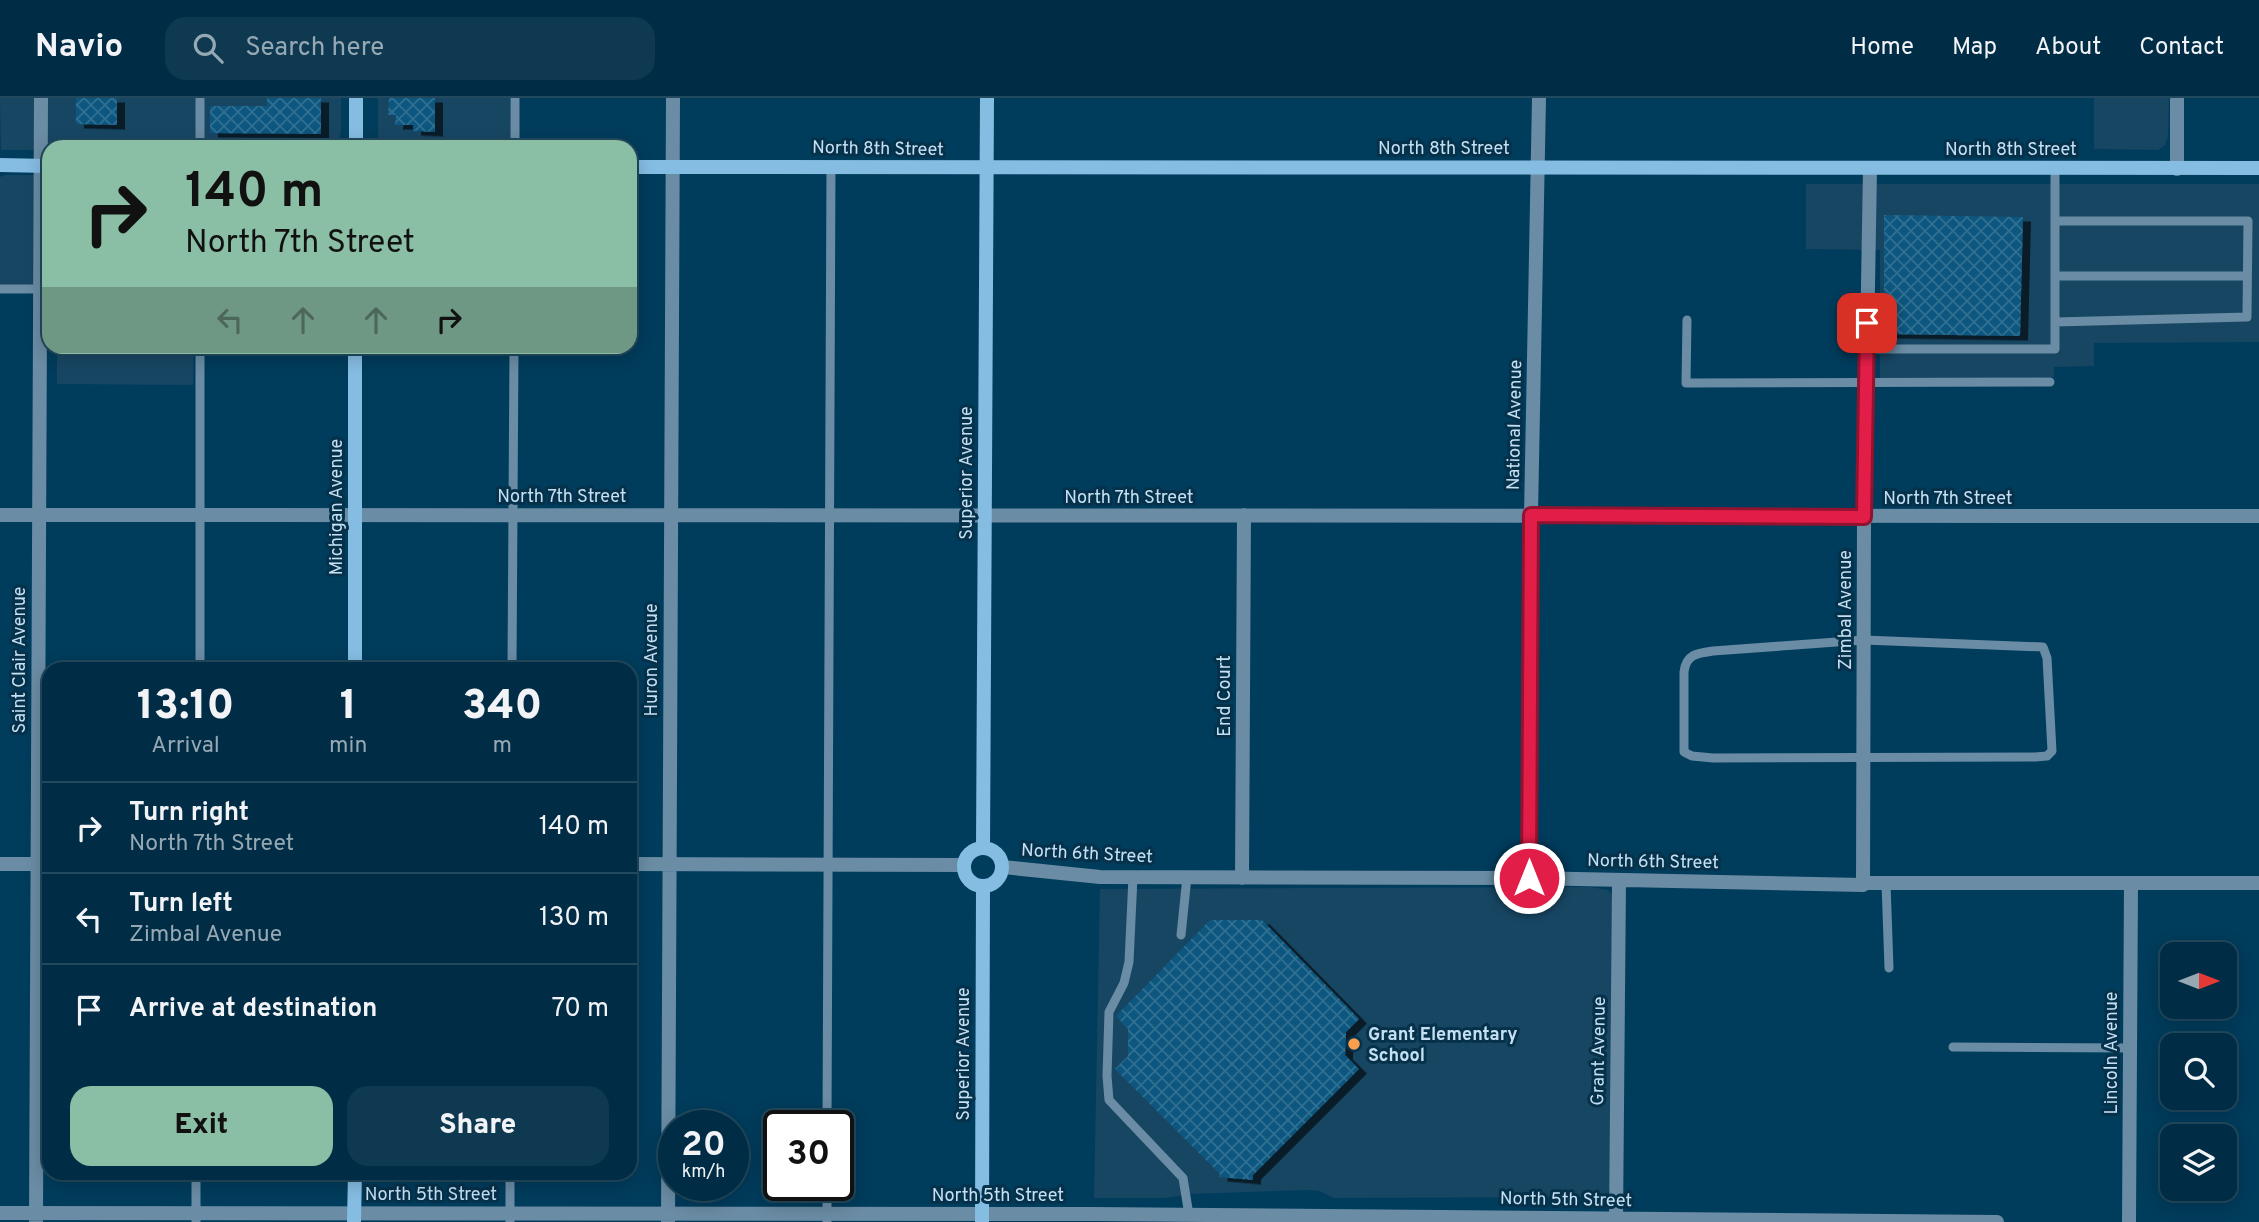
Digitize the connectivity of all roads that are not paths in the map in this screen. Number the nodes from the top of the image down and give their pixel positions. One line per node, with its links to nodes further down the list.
1 (41, 98): 9 (street, Saint Clair Avenue)
2 (200, 98): 10 (lane)
3 (356, 98): 11 (main road)
4 (515, 98): 12 (lane)
5 (673, 98): 17 (street, Huron Avenue)
6 (986, 98): 19 (main road, Superior Avenue)
7 (1539, 98): 18 (street, National Avenue)
8 (2177, 98): 23 (street)
9 (43, 140)
10 (200, 140)
11 (356, 140)
12 (515, 140)
13 (0, 165): 14 (main road)
14 (42, 166)
15 (831, 166): 17 (main road, North 8th Street); 19 (main road, North 8th Street); 46 (lane)
16 (637, 167): 17 (main road, North 8th Street)
17 (673, 167): 43 (street, Huron Avenue)
18 (1539, 167): 19 (main road, North 8th Street); 21 (main road, North 8th Street); 45 (street, National Avenue)
19 (986, 168): 47 (main road, Superior Avenue)
20 (2259, 168): 23 (main road, North 8th Street)
21 (1870, 169): 22 (main road, North 8th Street); 32 (street, Zimbal Avenue)
22 (2055, 169): 23 (main road, North 8th Street); 24 (lane)
23 (2177, 169)
24 (2055, 221): 26 (lane); 27 (lane)
25 (42, 240): 29 (street, Saint Clair Avenue)
26 (2055, 276): 27 (lane); 31 (lane)
27 (2247, 276): 31 (lane)
28 (0, 289): 29 (lane)
29 (40, 289): 39 (street, Saint Clair Avenue)
30 (1687, 320): 36 (lane)
31 (2055, 322): 32 (lane)
32 (1867, 349): 36 (street, Zimbal Avenue)
33 (201, 354): 40 (lane)
34 (355, 354): 41 (main road, Michigan Avenue)
35 (514, 354): 42 (lane)
36 (1866, 382): 37 (lane); 49 (street, Zimbal Avenue)
37 (2050, 382)
38 (0, 514): 39 (street, North 7th Street)
39 (39, 514): 40 (street, North 7th Street); 55 (street, Saint Clair Avenue)
40 (201, 515): 41 (street, North 7th Street); 51 (lane)
41 (355, 515): 42 (street, North 7th Street); 52 (main road, Michigan Avenue)
42 (513, 515): 43 (street, North 7th Street); 53 (lane)
43 (671, 515): 46 (street, North 7th Street); 60 (street, Huron Avenue)
44 (1244, 515): 45 (street, North 7th Street); 47 (street, North 7th Street); 66 (street, End Court)
45 (1531, 515): 49 (street, North 7th Street); 67 (street, National Avenue)
46 (830, 516): 47 (street, North 7th Street); 61 (lane)
47 (985, 516): 56 (main road, Superior Avenue)
48 (2259, 516): 49 (street, North 7th Street)
49 (1864, 517): 50 (street, Zimbal Avenue)
50 (1864, 640): 54 (street, Zimbal Avenue); 54 (lane); 54 (lane)
51 (200, 662)
52 (355, 662)
53 (512, 662)
54 (1863, 758): 69 (street, Zimbal Avenue)
55 (42, 776)
56 (984, 848): 62 (main road); 63 (main road)
57 (0, 864): 58 (street)
58 (42, 864)
59 (637, 864): 60 (street)
60 (670, 864): 61 (street); 90 (street, Huron Avenue)
61 (829, 865): 62 (street); 79 (lane)
62 (964, 865): 73 (main road)
63 (1003, 867): 64 (street, North 6th Street); 73 (main road)
64 (1133, 877): 65 (street, North 6th Street); 85 (lane)
65 (1187, 877): 66 (street, North 6th Street); 75 (lane)
66 (1242, 878): 67 (street, North 6th Street)
67 (1529, 878): 68 (street, North 6th Street)
68 (1619, 880): 69 (street, North 6th Street); 93 (street, Grant Avenue)
69 (1863, 883): 70 (street, North 6th Street)
70 (1886, 883): 71 (street, North 6th Street); 76 (lane)
71 (2131, 883): 72 (street, North 6th Street); 78 (street, Lincoln Avenue)
72 (2259, 883)
73 (984, 886): 91 (main road, Superior Avenue)
74 (42, 915): 86 (street, Saint Clair Avenue)
75 (1181, 935)
76 (1889, 968)
77 (1953, 1046): 78 (lane)
78 (2130, 1048): 95 (street, Lincoln Avenue)
79 (827, 1110)
80 (196, 1180): 87 (lane)
81 (355, 1180): 88 (main road)
82 (510, 1180): 89 (lane)
83 (827, 1201): 92 (lane)
84 (0, 1213): 86 (street, North 5th Street)
85 (1189, 1215): 91 (street, North 5th Street); 93 (street, North 5th Street)
86 (36, 1218): 87 (street, North 5th Street)
87 (196, 1218): 88 (street, North 5th Street)
88 (354, 1218): 89 (street, North 5th Street)
89 (510, 1218): 90 (street, North 5th Street)
90 (668, 1218): 92 (street, North 5th Street)
91 (982, 1218): 92 (street, North 5th Street)
92 (827, 1219)
93 (1616, 1220): 94 (street, North 5th Street)
94 (1997, 1222)
95 (2129, 1222)

